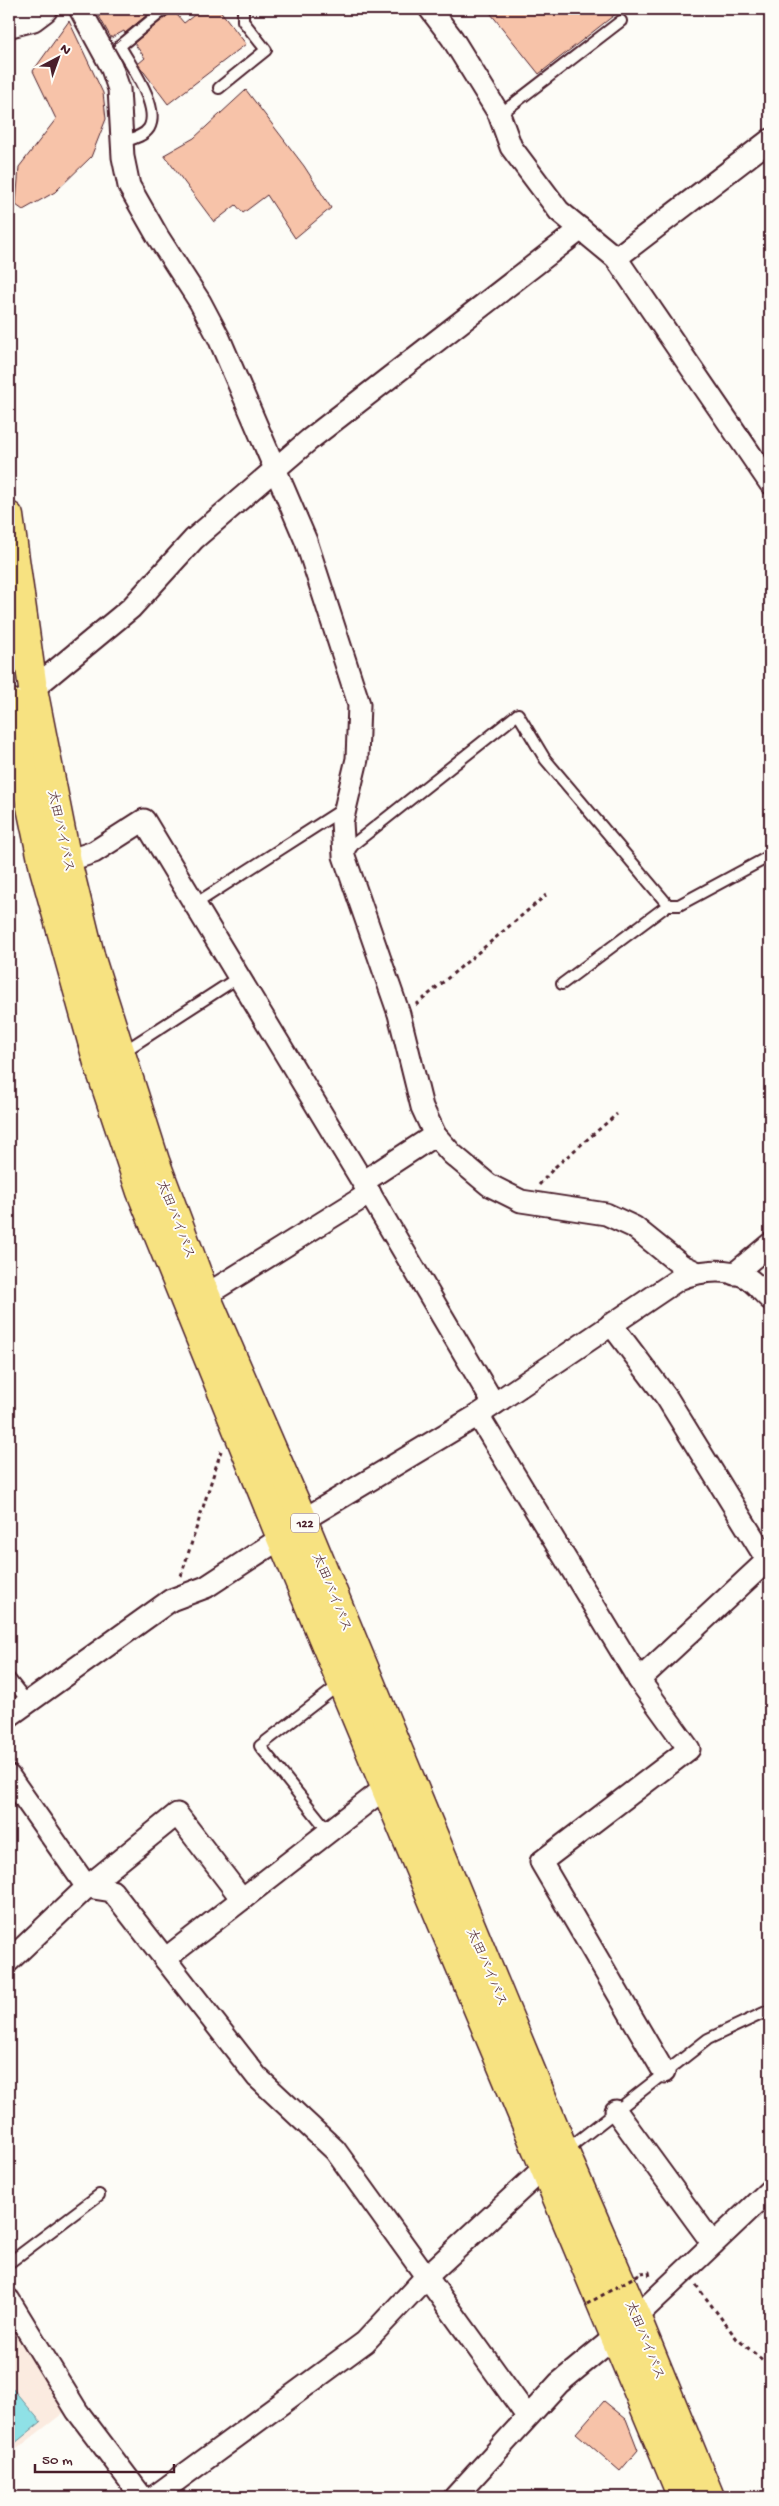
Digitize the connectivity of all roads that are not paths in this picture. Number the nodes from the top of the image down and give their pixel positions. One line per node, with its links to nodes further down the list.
1 (44, 9): 7 (street)
2 (80, 9): 11 (street)
3 (165, 9): 11 (lane)
4 (243, 9): 8 (lane)
5 (430, 9): 9 (street)
6 (621, 21): 9 (lane)
7 (9, 24)
8 (219, 88)
9 (499, 115): 12 (street)
10 (770, 140): 13 (street)
11 (122, 142): 14 (street)
12 (581, 229): 13 (street); 14 (street)
13 (616, 258): 15 (street)
14 (276, 468): 17 (street); 19 (street)
15 (770, 483)
16 (9, 516): 17 (highway, 太田バイパス / 122)
17 (33, 689): 18 (street); 22 (highway, 太田バイパス / 122)
18 (9, 712): 38 (highway, 太田バイパス / 122)
19 (345, 808): 20 (street); 23 (lane)
20 (344, 856): 24 (lane); 28 (street)
21 (770, 856): 24 (lane)
22 (68, 860): 23 (street); 27 (highway, 太田バイパス / 122)
23 (195, 904): 25 (street)
24 (668, 906): 26 (lane)
25 (239, 977): 27 (lane); 29 (street)
26 (562, 984)
27 (120, 1054): 33 (highway, 太田バイパス / 122)
28 (435, 1135): 29 (street); 31 (street)
29 (367, 1188): 33 (street); 36 (street)
30 (770, 1244): 32 (street)
31 (696, 1272): 32 (street); 35 (street)
32 (734, 1274): 34 (street)
33 (206, 1295): 37 (highway, 太田バイパス / 122)
34 (770, 1299)
35 (610, 1324): 36 (street); 39 (street)
36 (486, 1410): 37 (street); 41 (street)
37 (303, 1520): 38 (street); 55 (highway, 太田バイパス / 122)
38 (281, 1538): 42 (highway, 太田バイパス / 122); 43 (street)
39 (769, 1559): 41 (street)
40 (9, 1678): 43 (lane)
41 (640, 1680): 53 (street)
42 (341, 1683): 46 (highway, 太田バイパス / 122); 47 (lane)
43 (28, 1702): 44 (street)
44 (9, 1716)
45 (9, 1776): 48 (street)
46 (385, 1788): 47 (street); 55 (highway, 太田バイパス / 122)
47 (329, 1832): 49 (street)
48 (87, 1887): 49 (street); 50 (street); 51 (street)
49 (242, 1899): 50 (street)
50 (165, 1959): 60 (street)
51 (9, 1961)
52 (770, 2010): 53 (lane)
53 (664, 2072): 54 (lane)
54 (616, 2110): 55 (lane); 58 (street)
55 (554, 2160): 60 (street); 62 (highway, 太田バイパス / 122); 63 (highway, 太田バイパス / 122)
56 (770, 2190): 58 (street)
57 (99, 2195): 59 (lane)
58 (713, 2244): 62 (street)
59 (9, 2263)
60 (426, 2277): 64 (street); 66 (street)
61 (9, 2300): 65 (street)
62 (636, 2316): 63 (street); 69 (highway, 太田バイパス / 122)
63 (616, 2336): 64 (street); 68 (highway, 太田バイパス / 122)
64 (527, 2416): 67 (street)
65 (142, 2497)
66 (154, 2497)
67 (455, 2497)
68 (682, 2497)
69 (710, 2497)

